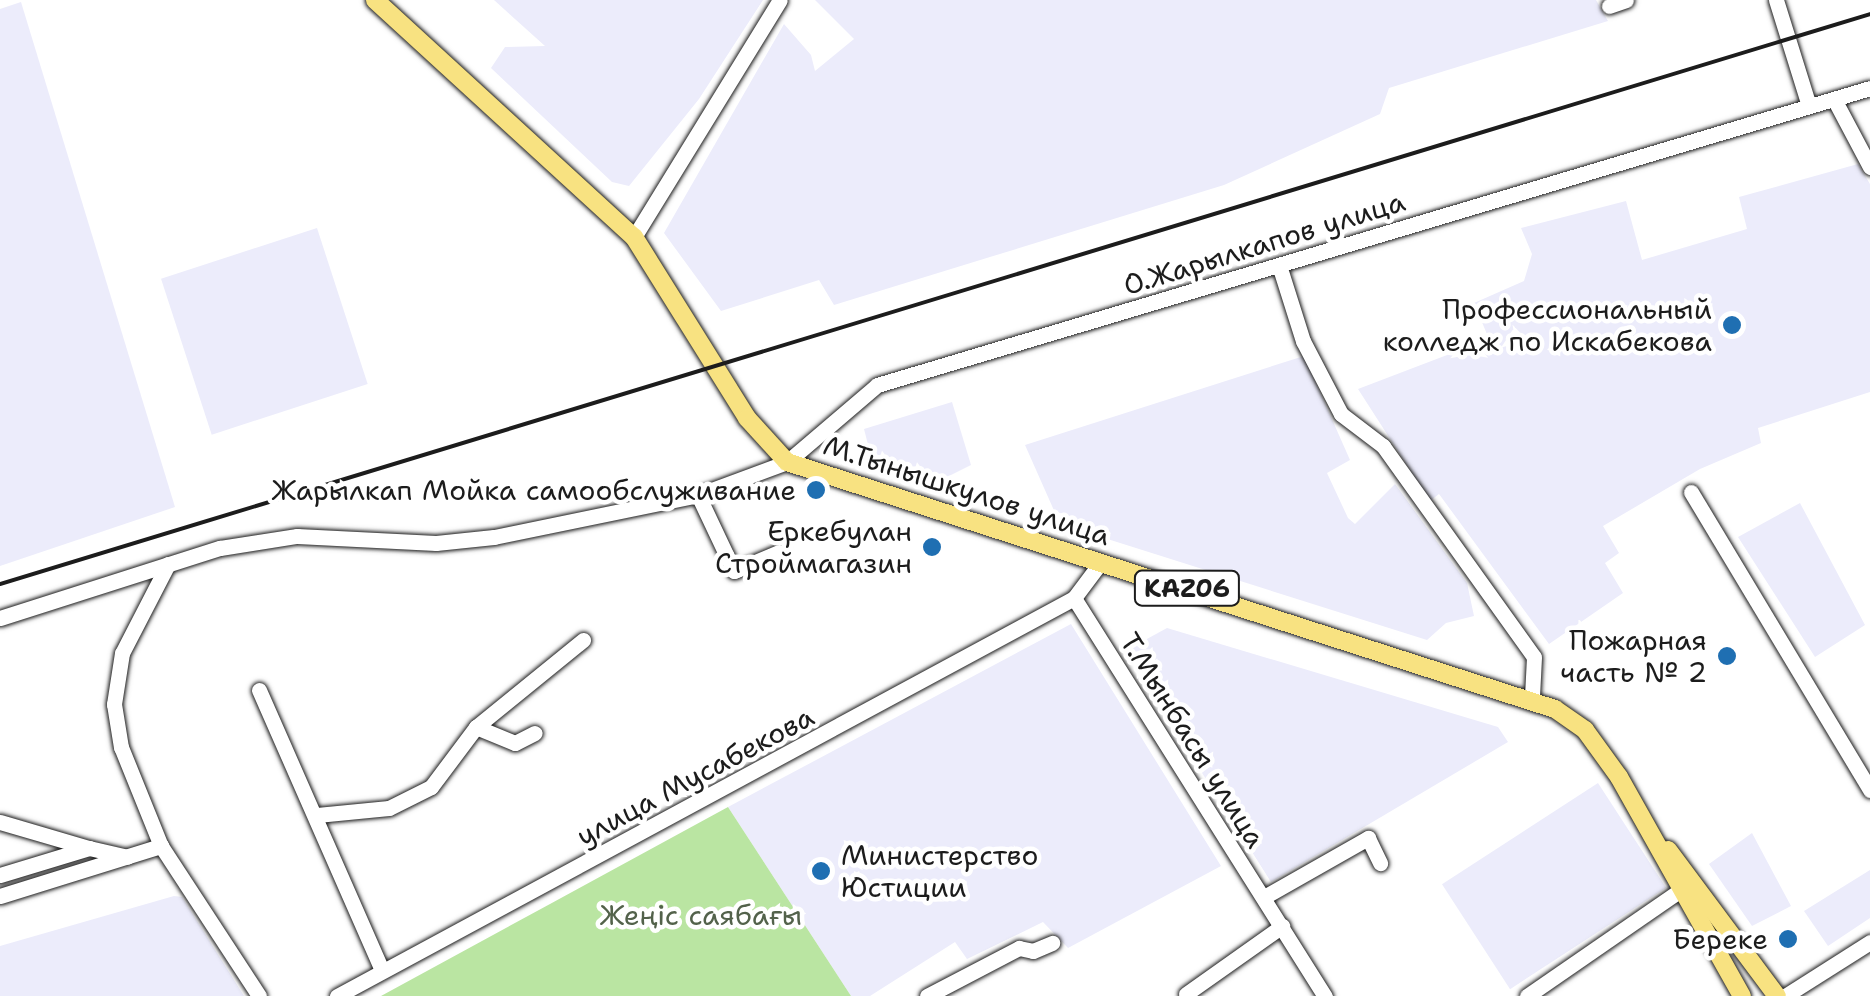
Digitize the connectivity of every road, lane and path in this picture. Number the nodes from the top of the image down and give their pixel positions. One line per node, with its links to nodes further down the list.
1 (376, 0): 10 (main road, М.Тынышкулов улица)
2 (780, 0): 10 (street)
3 (1626, 0): 5 (street)
4 (1776, 0): 8 (street)
5 (1609, 6)
6 (1870, 88): 7 (street, О.Жарылкапов улица)
7 (1834, 99): 8 (street, О.Жарылкапов улица); 9 (street)
8 (1808, 106): 11 (street, О.Жарылкапов улица)
9 (1870, 167)
10 (634, 237): 12 (main road, М.Тынышкулов улица)
11 (1278, 264): 12 (street, О.Жарылкапов улица); 22 (street)
12 (787, 462): 14 (street, О.Жарылкапов улица); 16 (main road, М.Тынышкулов улица / KАZ06)
13 (1691, 492): 25 (street)
14 (698, 495): 15 (street); 17 (street, О.Жарылкапов улица)
15 (779, 552)
16 (1101, 562): 18 (street); 22 (main road, М.Тынышкулов улица / KАZ06)
17 (168, 564): 19 (street, О.Жарылкапов улица); 29 (street)
18 (1074, 598): 36 (street, Т.Мынбасы улица); 40 (street, улица Мусабекова)
19 (0, 618)
20 (582, 640): 23 (street)
21 (258, 690): 26 (street)
22 (1532, 697): 28 (main road, М.Тынышкулов улица / KАZ06)
23 (476, 727): 24 (street); 26 (street)
24 (536, 733)
25 (1870, 790)
26 (317, 816): 40 (street)
27 (0, 822): 30 (street)
28 (1648, 826): 34 (main road, М.Тынышкулов улица / KАZ06); 48 (main road, М.Тынышкулов улица / KАZ06)
29 (160, 846): 31 (street); 42 (street)
30 (89, 848): 31 (street); 33 (street)
31 (127, 857): 35 (street)
32 (1380, 864): 36 (street)
33 (0, 875)
34 (1679, 891): 46 (street); 47 (main road, М.Тынышкулов улица / KАZ06)
35 (0, 896)
36 (1264, 897): 37 (street, Т.Мынбасы улица)
37 (1282, 926): 41 (street); 45 (street, Т.Мынбасы улица)
38 (1870, 942): 48 (street)
39 (1052, 943): 44 (street)
40 (382, 970): 43 (street, улица Мусабекова)
41 (1186, 994)
42 (258, 996)
43 (337, 996)
44 (926, 996)
45 (1325, 996)
46 (1527, 996)
47 (1742, 996)
48 (1781, 996)

